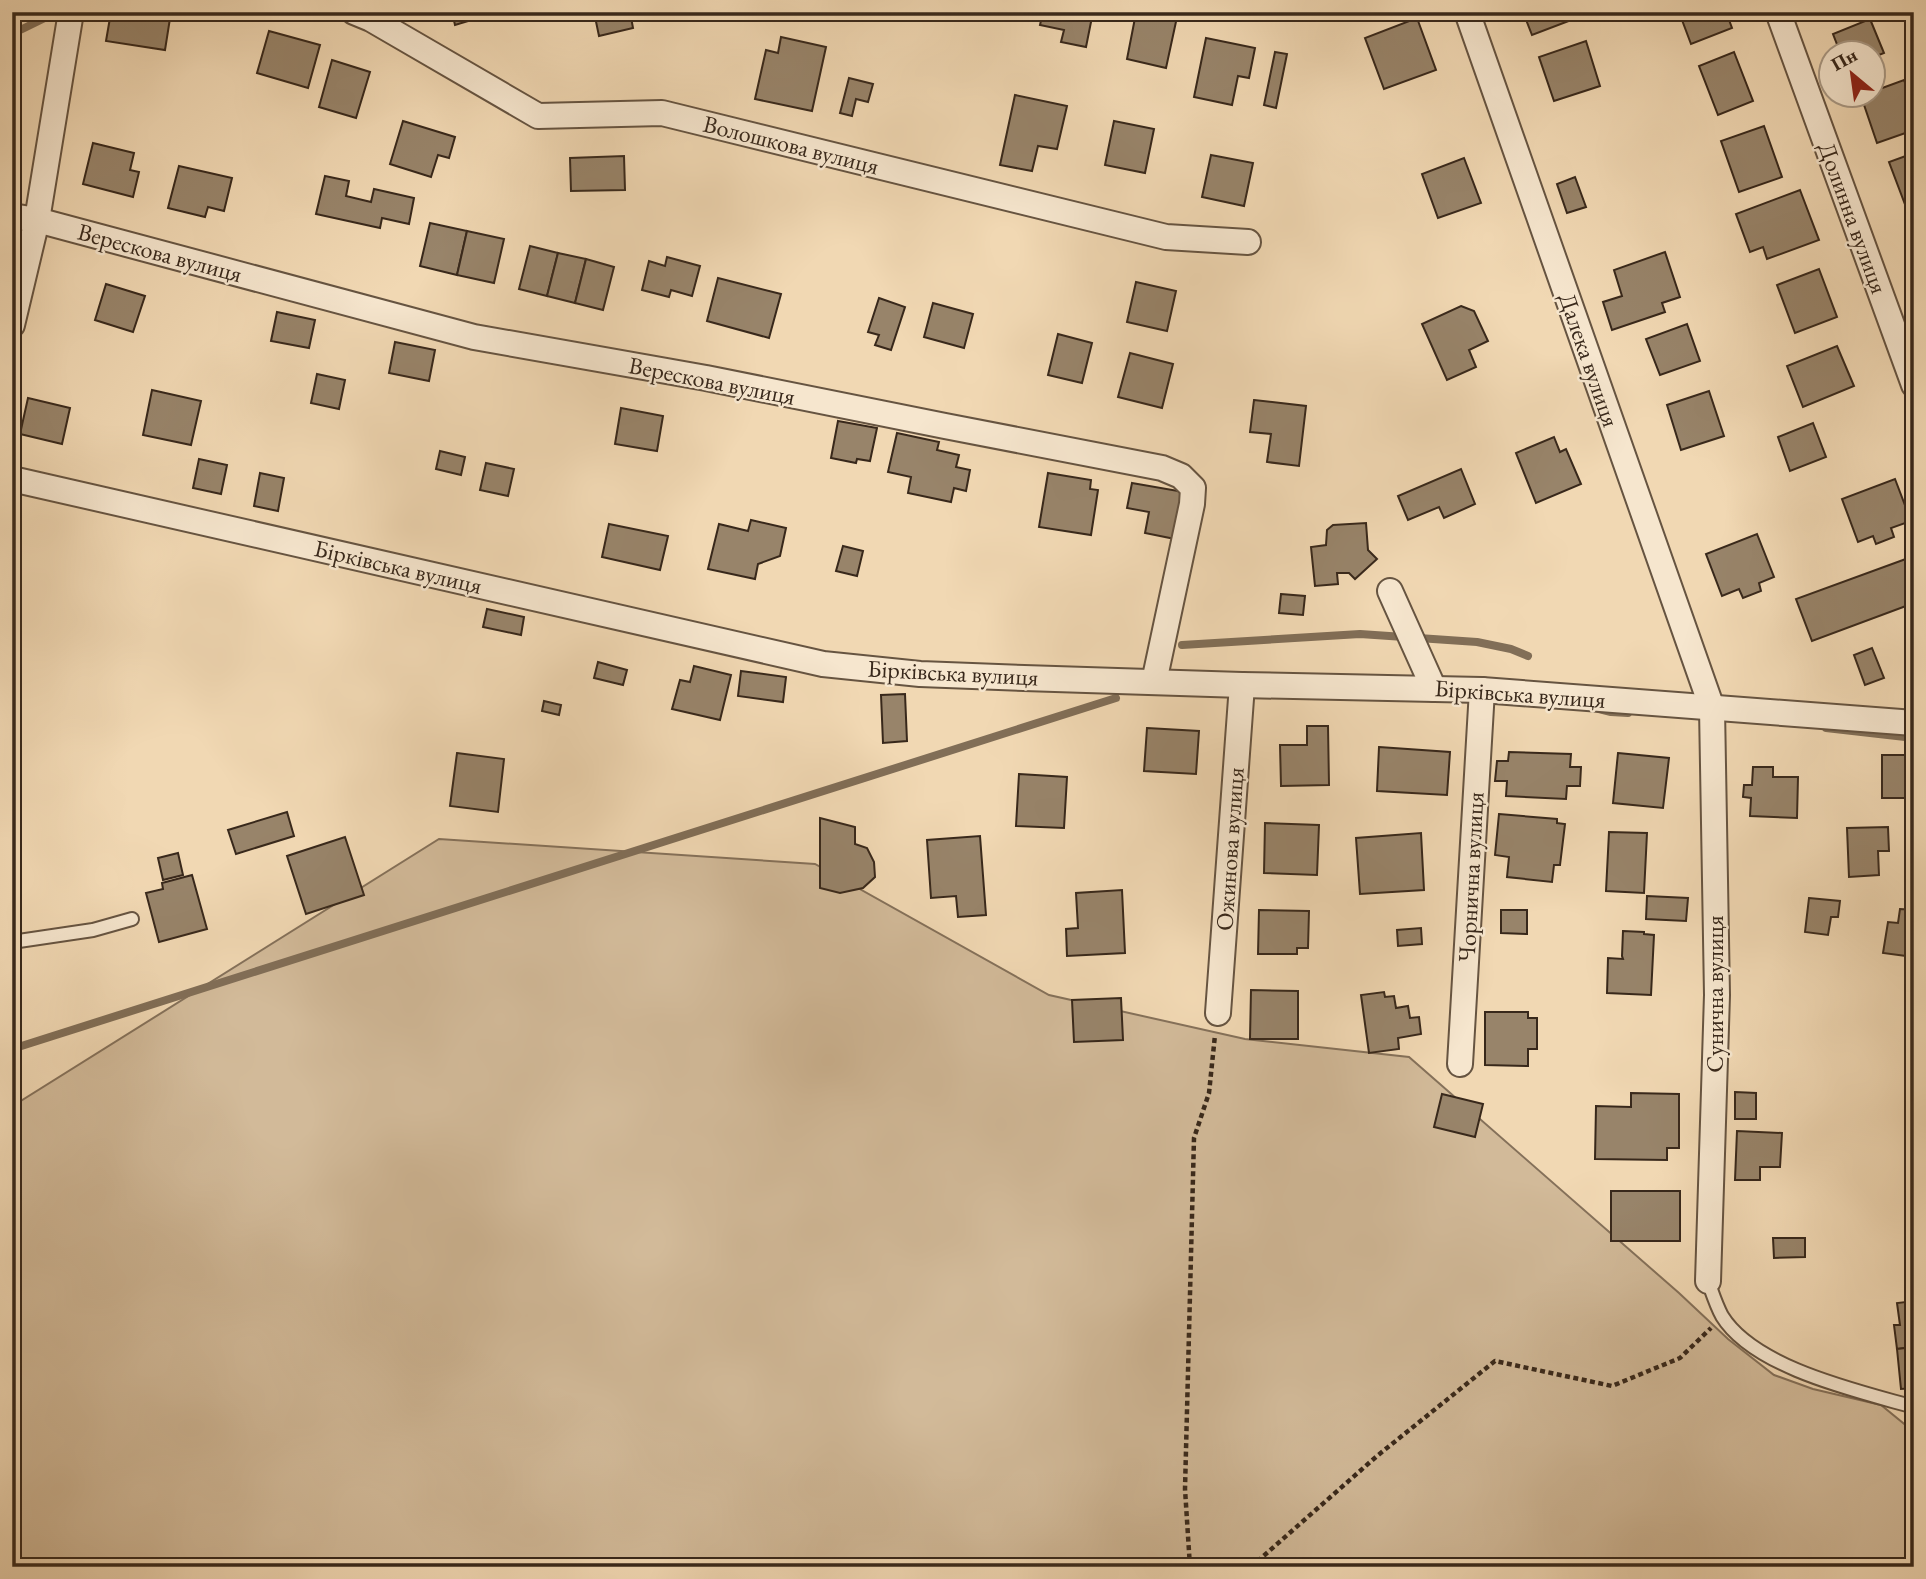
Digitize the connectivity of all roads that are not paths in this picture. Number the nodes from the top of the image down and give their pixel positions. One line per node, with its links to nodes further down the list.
1 (71, 12): 6 (street)
2 (354, 12): 7 (street, Волошкова вулиця)
3 (1467, 12): 16 (street, Далека вулиця)
4 (1778, 12): 9 (street, Долинна вулиця)
5 (12, 216): 6 (street)
6 (37, 220): 8 (street); 12 (street, Верескова вулиця)
7 (1248, 242)
8 (12, 325)
9 (1914, 385)
10 (12, 479): 12 (street, Бірківська вулиця)
11 (1390, 591): 14 (street)
12 (1154, 682): 13 (street, Бірківська вулиця)
13 (1242, 685): 14 (street, Бірківська вулиця); 20 (street, Ожинова вулиця)
14 (1434, 688): 15 (street, Бірківська вулиця)
15 (1482, 690): 16 (street, Бірківська вулиця); 21 (street, Чорнична вулиця)
16 (1712, 708): 17 (street, Бірківська вулиця); 22 (street, Сунична вулиця)
17 (1914, 723)
18 (132, 919): 19 (lane)
19 (12, 942)
20 (1218, 1013)
21 (1460, 1064)
22 (1708, 1281): 23 (lane)
23 (1914, 1406)

